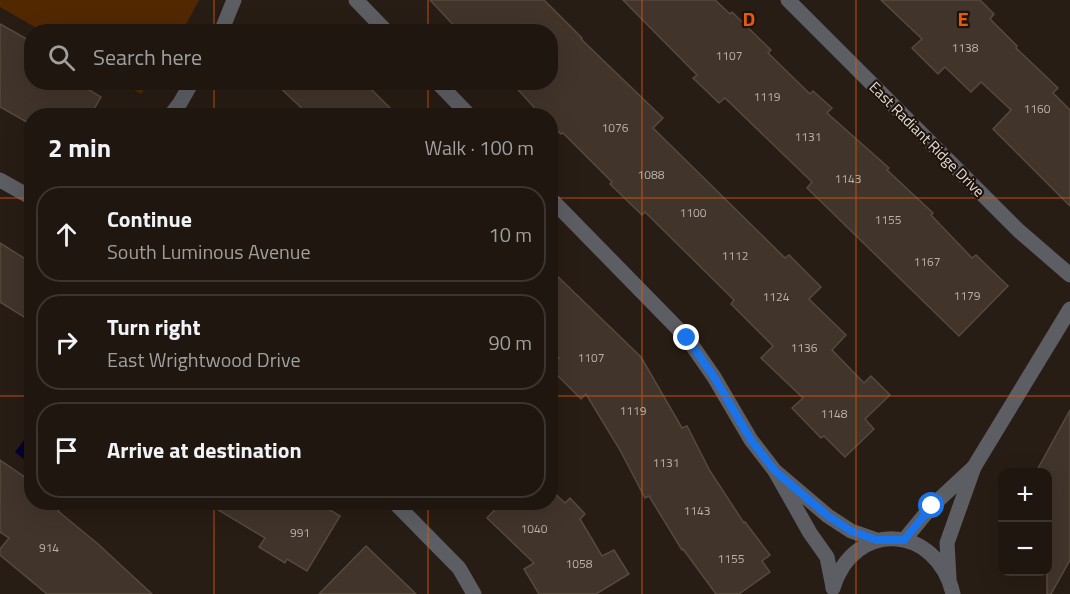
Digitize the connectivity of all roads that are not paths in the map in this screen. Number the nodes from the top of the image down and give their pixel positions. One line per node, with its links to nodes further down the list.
1 (234, 0): 4 (street)
2 (356, 0): 5 (street)
3 (788, 0): 13 (street, East Radiant Ridge Drive)
4 (224, 24)
5 (379, 24)
6 (188, 90): 8 (street)
7 (445, 90): 9 (street)
8 (177, 108)
9 (462, 108)
10 (0, 180): 11 (street)
11 (24, 194)
12 (558, 206): 16 (street)
13 (1070, 275)
14 (1070, 309): 15 (street)
15 (974, 467): 19 (street); 20 (street)
16 (775, 471): 18 (street); 21 (street)
17 (402, 510): 22 (street)
18 (877, 540): 19 (street); 21 (street)
19 (904, 540): 20 (street)
20 (949, 578): 23 (street)
21 (832, 591)
22 (474, 594)
23 (953, 594)

